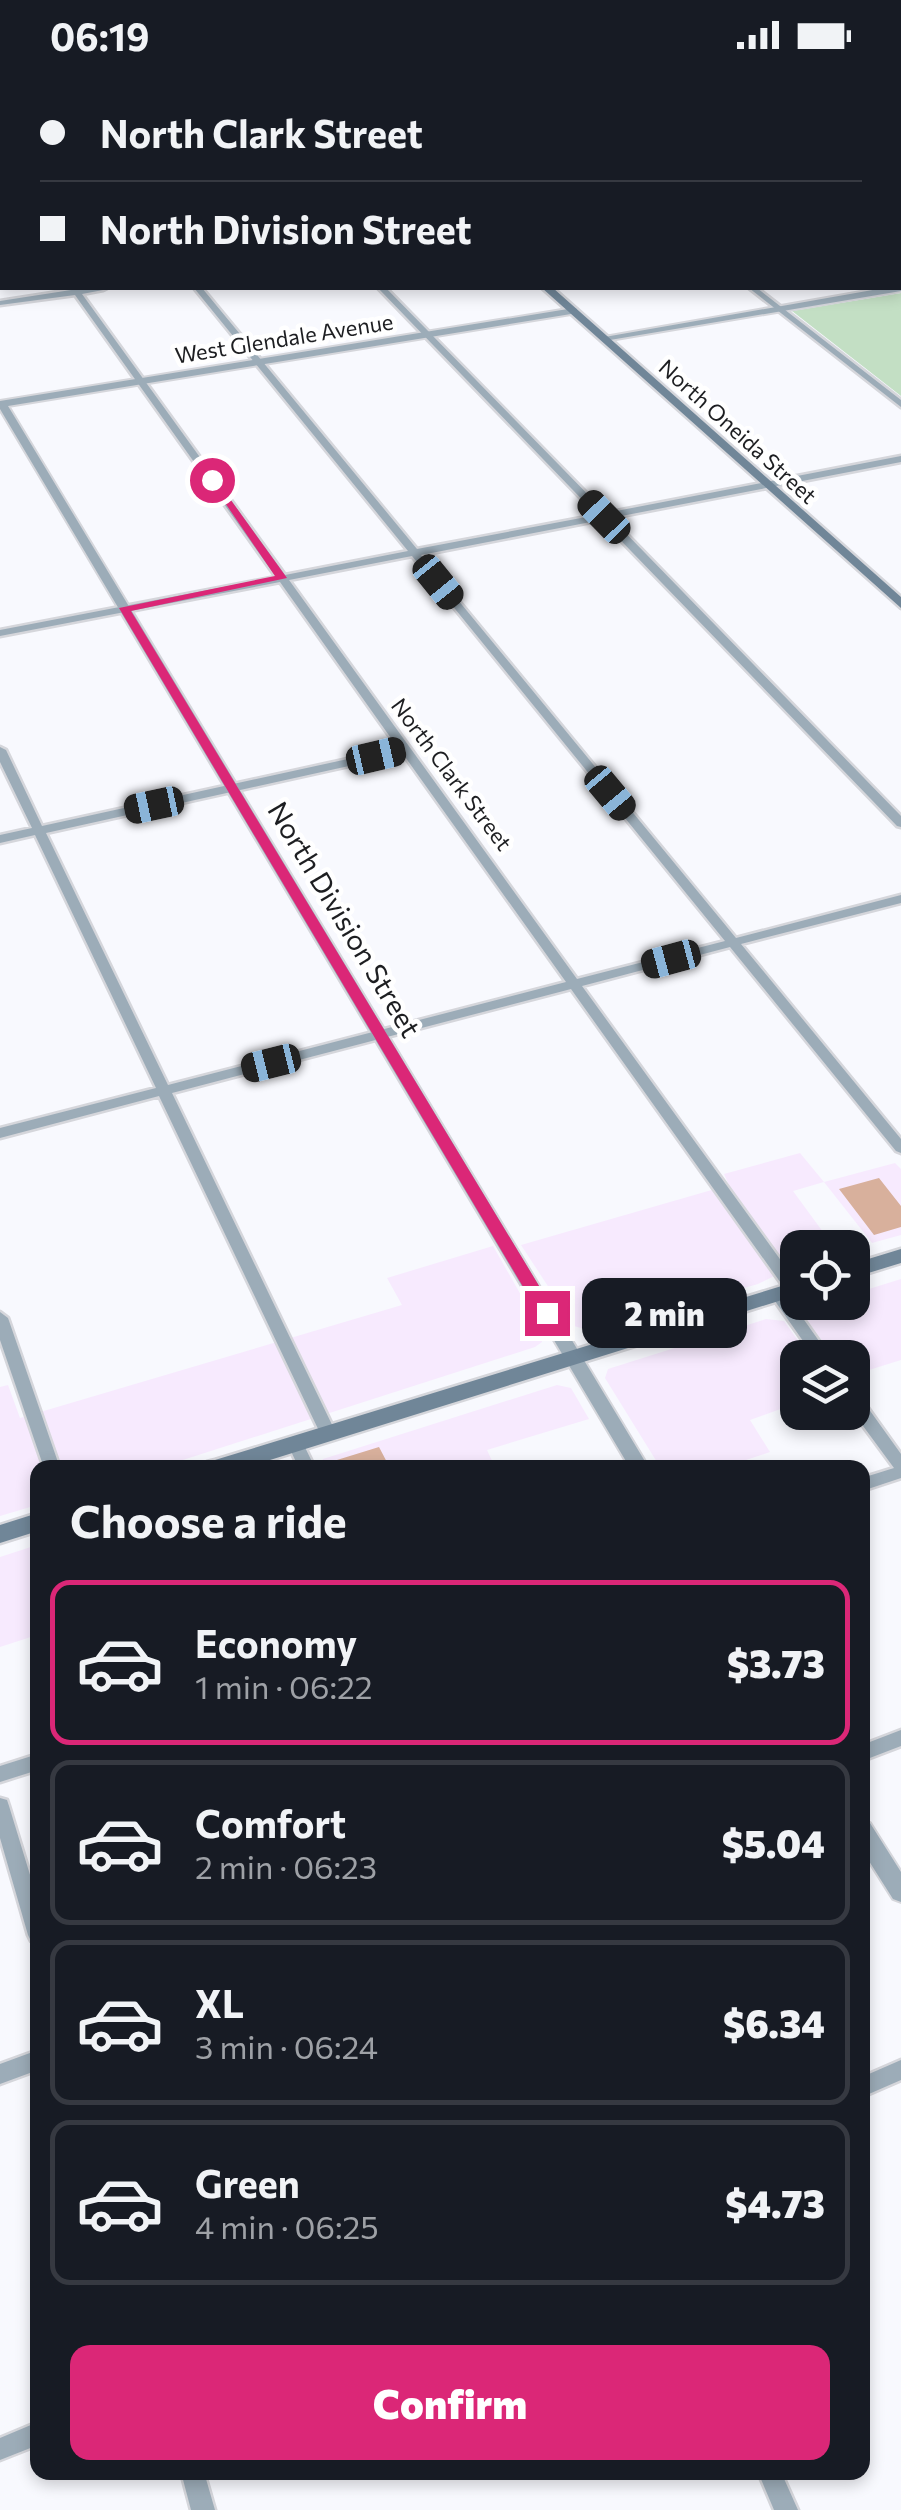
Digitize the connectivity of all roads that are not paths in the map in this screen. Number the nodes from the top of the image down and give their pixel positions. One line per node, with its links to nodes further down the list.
1 (75, 290): 7 (street); 13 (street, North Clark Street)
2 (200, 290): 12 (street)
3 (384, 290): 10 (street)
4 (549, 290): 9 (main road, North Oneida Street)
5 (756, 290): 8 (street)
6 (889, 290): 8 (street)
7 (0, 303)
8 (779, 308): 11 (street); 15 (street)
9 (574, 311): 10 (street, West Glendale Avenue); 11 (main road, North Oneida Street)
10 (428, 335): 12 (street, West Glendale Avenue); 18 (street)
11 (604, 338): 17 (main road, North Oneida Street)
12 (259, 362): 13 (street, West Glendale Avenue); 19 (street)
13 (142, 382): 14 (street, West Glendale Avenue); 20 (street, North Clark Street)
14 (1, 403): 22 (street, North Division Street)
15 (901, 404)
16 (901, 459): 17 (street)
17 (768, 485): 18 (street); 21 (main road, North Oneida Street)
18 (604, 517): 19 (street); 27 (street)
19 (413, 552): 20 (street); 31 (street)
20 (282, 578): 22 (street); 25 (street, North Clark Street)
21 (900, 603)
22 (124, 608): 23 (street); 26 (street, North Division Street)
23 (0, 632)
24 (0, 750): 28 (street)
25 (404, 750): 26 (street); 32 (street, North Clark Street)
26 (232, 788): 28 (street); 33 (street, North Division Street)
27 (901, 823)
28 (37, 830): 29 (street); 34 (street)
29 (0, 839)
30 (901, 899): 31 (street)
31 (734, 943): 32 (street); 36 (street)
32 (578, 984): 33 (street); 39 (street, North Clark Street)
33 (378, 1036): 34 (street); 42 (street, North Division Street)
34 (164, 1091): 35 (street); 44 (street)
35 (0, 1133)
36 (901, 1148)
37 (901, 1256): 38 (main road)
38 (870, 1265)
39 (780, 1276)
40 (780, 1293): 42 (main road)
41 (0, 1318): 46 (street)
42 (573, 1357): 44 (main road); 49 (street, North Division Street)
43 (870, 1424): 50 (street)
44 (328, 1433): 45 (main road)
45 (295, 1443): 47 (main road); 48 (street)
46 (49, 1460)
47 (241, 1460)
48 (302, 1460)
49 (635, 1460)
50 (901, 1469): 51 (street)
51 (870, 1482)
52 (30, 1525): 53 (main road)
53 (0, 1534)
54 (901, 1738): 55 (street)
55 (870, 1749)
56 (30, 1765): 57 (street)
57 (0, 1774)
58 (0, 1806): 61 (street)
59 (870, 1843): 60 (street)
60 (901, 1892)
61 (30, 1908)
62 (30, 2063): 64 (street)
63 (901, 2070): 65 (street)
64 (0, 2074)
65 (870, 2083)
66 (30, 2436): 67 (street)
67 (0, 2449)
68 (194, 2480): 70 (street)
69 (773, 2480): 71 (street)
70 (203, 2510)
71 (786, 2510)

